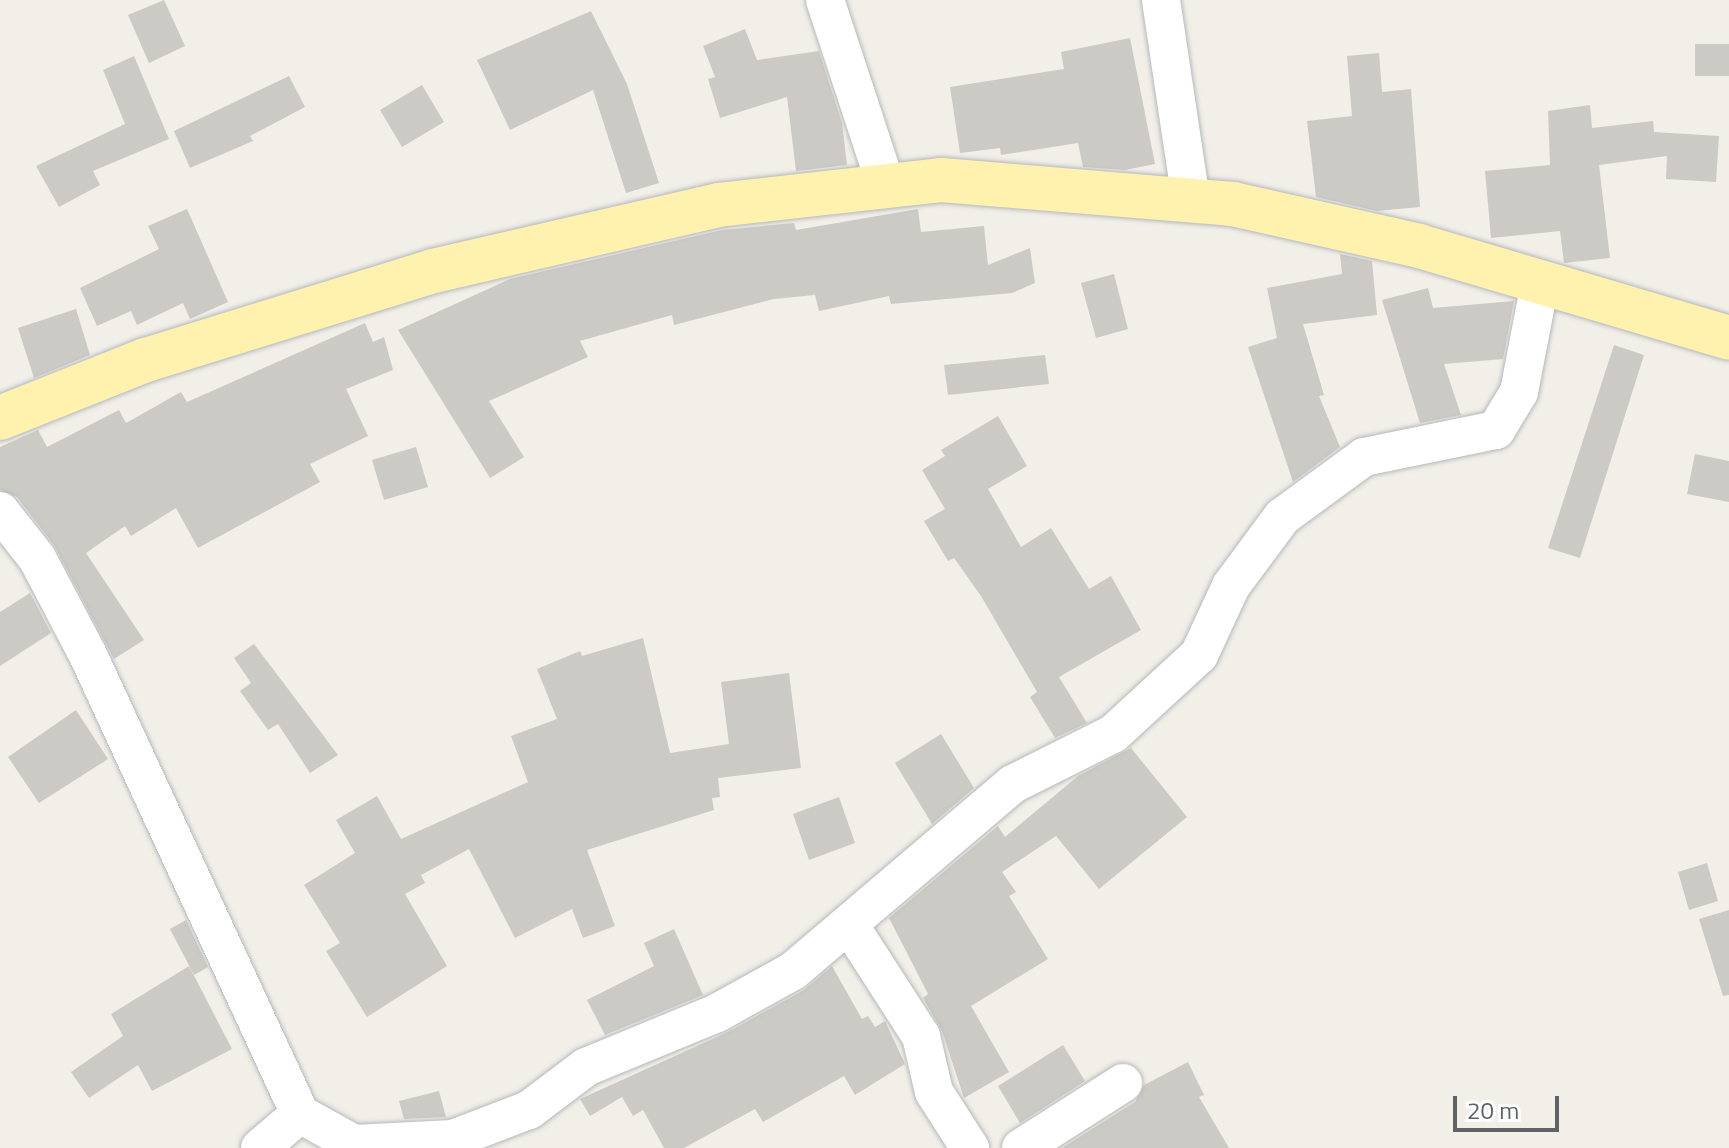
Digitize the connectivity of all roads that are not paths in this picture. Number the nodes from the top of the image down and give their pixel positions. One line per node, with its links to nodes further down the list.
1 (825, 0): 3 (street)
2 (1161, 0): 4 (street)
3 (886, 186): 4 (main road); 7 (main road)
4 (1191, 201): 5 (main road)
5 (1540, 283): 6 (main road); 9 (street)
6 (1729, 338)
7 (0, 418)
8 (0, 511): 11 (street)
9 (850, 926): 11 (street); 13 (street)
10 (1123, 1083): 14 (street)
11 (300, 1114): 12 (street)
12 (260, 1148)
13 (970, 1148)
14 (1021, 1148)

